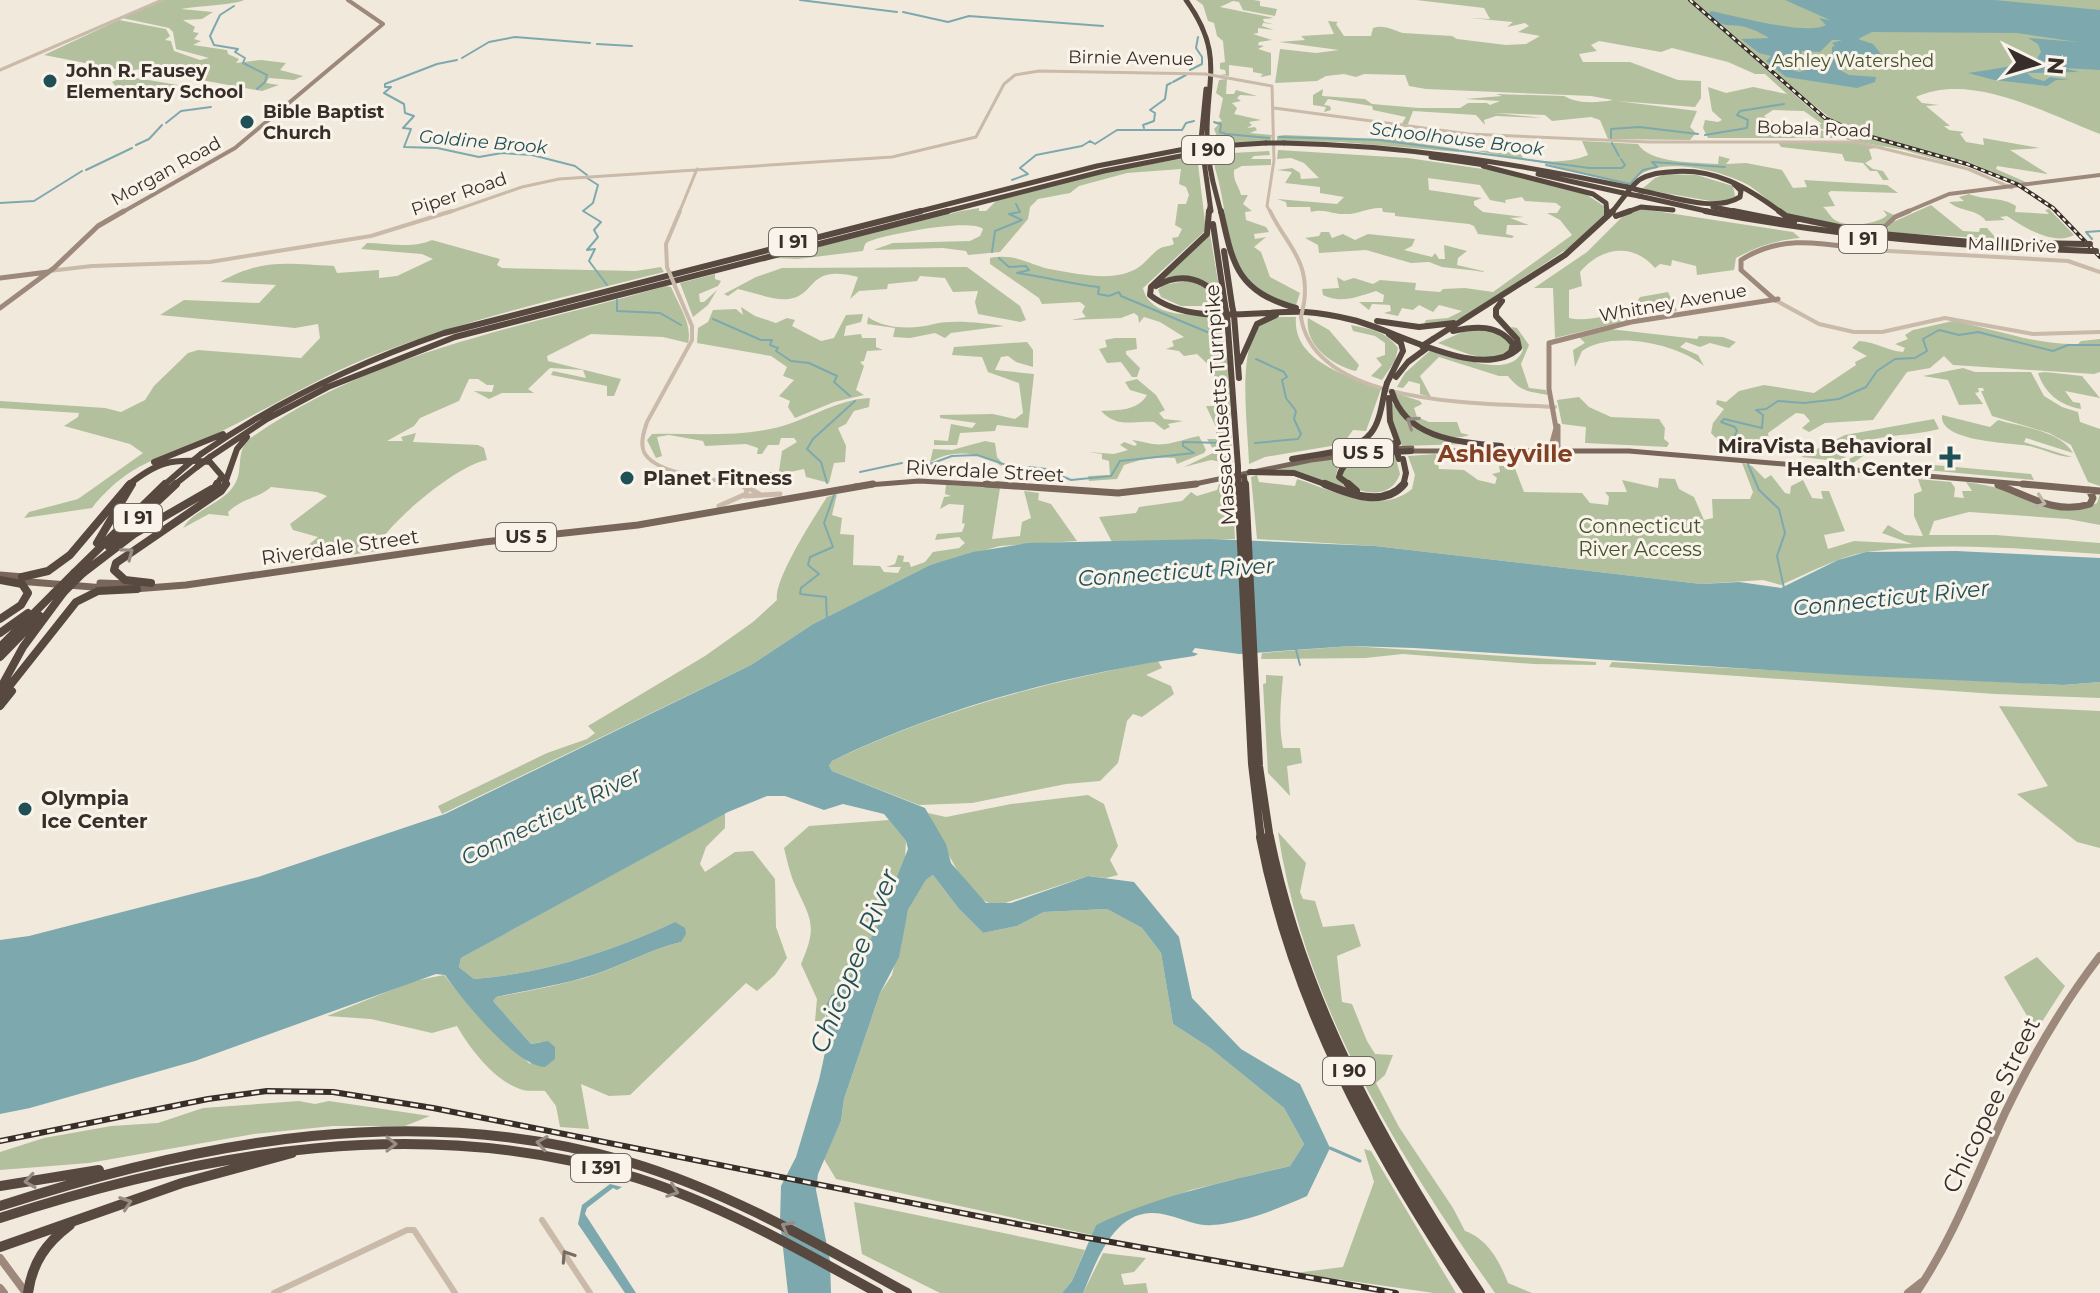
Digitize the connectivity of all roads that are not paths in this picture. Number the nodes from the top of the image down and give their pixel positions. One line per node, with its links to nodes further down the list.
1 (162, 0): 4 (street)
2 (348, 0): 23 (main road, Morgan Road)
3 (1183, 0): 12 (highway, Massachusetts Turnpike / I 90); 16 (highway, Massachusetts Turnpike / I 90)
4 (0, 70)
5 (1036, 71): 6 (street, Birnie Avenue, bridge); 10 (street, Piper Road)
6 (1274, 108): 13 (street, Bobala Road); 43 (street, bridge)
7 (1283, 146): 8 (highway, I 91, bridge); 9 (highway, I 91); 14 (highway, I 91)
8 (1191, 151): 41 (highway, I 91); 42 (highway, I 91)
9 (1455, 160): 14 (highway, I 91); 18 (highway)
10 (697, 168): 23 (street, Piper Road); 55 (street, bridge)
11 (2100, 175): 13 (main road)
12 (1212, 178): 28 (highway, Massachusetts Turnpike / I 90); 30 (highway)
13 (2012, 188): 22 (main road, bridge)
14 (1625, 190): 15 (highway, I 91, bridge)
15 (1640, 194): 17 (highway); 19 (highway, I 91); 20 (highway, I 91)
16 (1210, 206): 28 (highway, Massachusetts Turnpike / I 90); 30 (highway)
17 (1616, 216): 19 (highway); 27 (highway)
18 (1607, 218): 20 (highway); 33 (highway)
19 (1789, 228): 21 (highway, I 91)
20 (1863, 232): 21 (highway, I 91)
21 (2094, 247)
22 (1872, 248): 24 (street, Mall Drive); 26 (main road, Whitney Avenue)
23 (49, 271): 25 (main road, Piper Road); 29 (main road, Morgan Road)
24 (2100, 272)
25 (0, 278)
26 (1777, 299): 35 (street); 43 (main road, Whitney Avenue)
27 (1502, 301): 32 (highway); 34 (highway)
28 (1226, 305): 30 (highway); 31 (highway, bridge)
29 (0, 308)
30 (1313, 311): 32 (highway); 38 (highway)
31 (1228, 315): 38 (highway, Massachusetts Turnpike / I 90); 53 (highway, Massachusetts Turnpike / I 90)
32 (1363, 320): 33 (highway); 34 (highway); 39 (highway)
33 (1463, 320): 36 (highway)
34 (1453, 331): 36 (highway)
35 (2100, 332)
36 (1435, 340): 37 (highway, bridge)
37 (1425, 347): 39 (highway); 40 (highway)
38 (1238, 367): 53 (highway, Massachusetts Turnpike / I 90)
39 (1396, 367): 40 (highway)
40 (1389, 389): 44 (highway, one-way to 40); 49 (highway); 50 (highway, bridge)
41 (319, 391): 47 (highway, I 91); 64 (highway)
42 (277, 405): 47 (highway, I 91); 69 (highway)
43 (1553, 407): 45 (main road)
44 (1501, 446): 45 (main road, Riverdale Street / US 5); 49 (main road, Riverdale Street / US 5)
45 (1554, 448): 46 (main road, Riverdale Street / US 5); 48 (main road, Riverdale Street / US 5)
46 (1411, 451): 50 (highway); 53 (main road, Riverdale Street / US 5)
47 (206, 456): 70 (highway, I 91, bridge); 70 (highway, I 91, bridge)
48 (1731, 458): 54 (main road, US 5); 58 (main road, US 5)
49 (1292, 459): 60 (main road, Riverdale Street / US 5)
50 (1401, 459): 53 (highway)
51 (160, 465): 52 (highway); 69 (highway); 70 (highway)
52 (218, 469): 64 (highway); 70 (highway)
53 (1243, 472): 62 (main road, Riverdale Street / US 5); 84 (highway, Massachusetts Turnpike / I 90)
54 (1977, 480): 57 (main road, US 5); 57 (main road, one-way to 57)
55 (735, 483): 56 (street); 59 (street)
56 (753, 486): 59 (street); 60 (street)
57 (2089, 490): 58 (main road, US 5)
58 (2100, 490)
59 (747, 491): 61 (street)
60 (758, 496): 61 (street); 62 (street); 63 (main road, Riverdale Street / US 5)
61 (740, 498): 63 (street)
62 (750, 504): 65 (main road, Riverdale Street / US 5)
63 (719, 506): 73 (main road, Riverdale Street / US 5)
64 (182, 518): 73 (highway, one-way to 64)
65 (655, 523): 66 (main road, Riverdale Street / US 5); 67 (main road)
66 (584, 531): 68 (main road); 74 (main road, Riverdale Street / US 5)
67 (625, 532)
68 (604, 539)
69 (69, 556): 71 (highway)
70 (78, 573): 75 (highway, I 91, bridge)
71 (22, 577): 72 (main road, Riverdale Street / US 5); 73 (main road, Riverdale Street / US 5)
72 (0, 578): 74 (main road, Riverdale Street / US 5); 77 (highway)
73 (151, 583)
74 (137, 589): 76 (highway)
75 (58, 593): 78 (highway); 79 (highway, I 91); 80 (highway, I 91); 81 (highway)
76 (66, 612): 82 (highway); 83 (highway)
77 (0, 619)
78 (0, 633)
79 (0, 647)
80 (0, 657)
81 (0, 689)
82 (0, 698)
83 (0, 706)
84 (1263, 824): 104 (highway, Massachusetts Turnpike / I 90); 105 (highway, Massachusetts Turnpike / I 90)
85 (2100, 956): 95 (main road, Chicopee Street)
86 (315, 1141): 87 (highway, I 391); 90 (highway, I 391); 91 (highway, one-way to 86); 97 (highway, I 391, one-way to 97); 103 (highway, I 391, one-way to 86)
87 (162, 1159): 88 (highway, one-way to 88); 89 (highway, I 391)
88 (0, 1186)
89 (0, 1206)
90 (0, 1218)
91 (76, 1220): 93 (highway); 99 (highway)
92 (542, 1220): 102 (street, one-way to 92)
93 (0, 1247)
94 (0, 1258): 99 (main road)
95 (1928, 1277): 106 (main road, Chicopee Street); 107 (main road, Chicopee Street); 108 (street)
96 (0, 1288): 98 (main road)
97 (872, 1291)
98 (4, 1293)
99 (27, 1293)
100 (274, 1293): 101 (street)
101 (455, 1293)
102 (590, 1293)
103 (910, 1293)
104 (1469, 1293)
105 (1480, 1293)
106 (1908, 1293)
107 (1916, 1293)
108 (1923, 1293)

